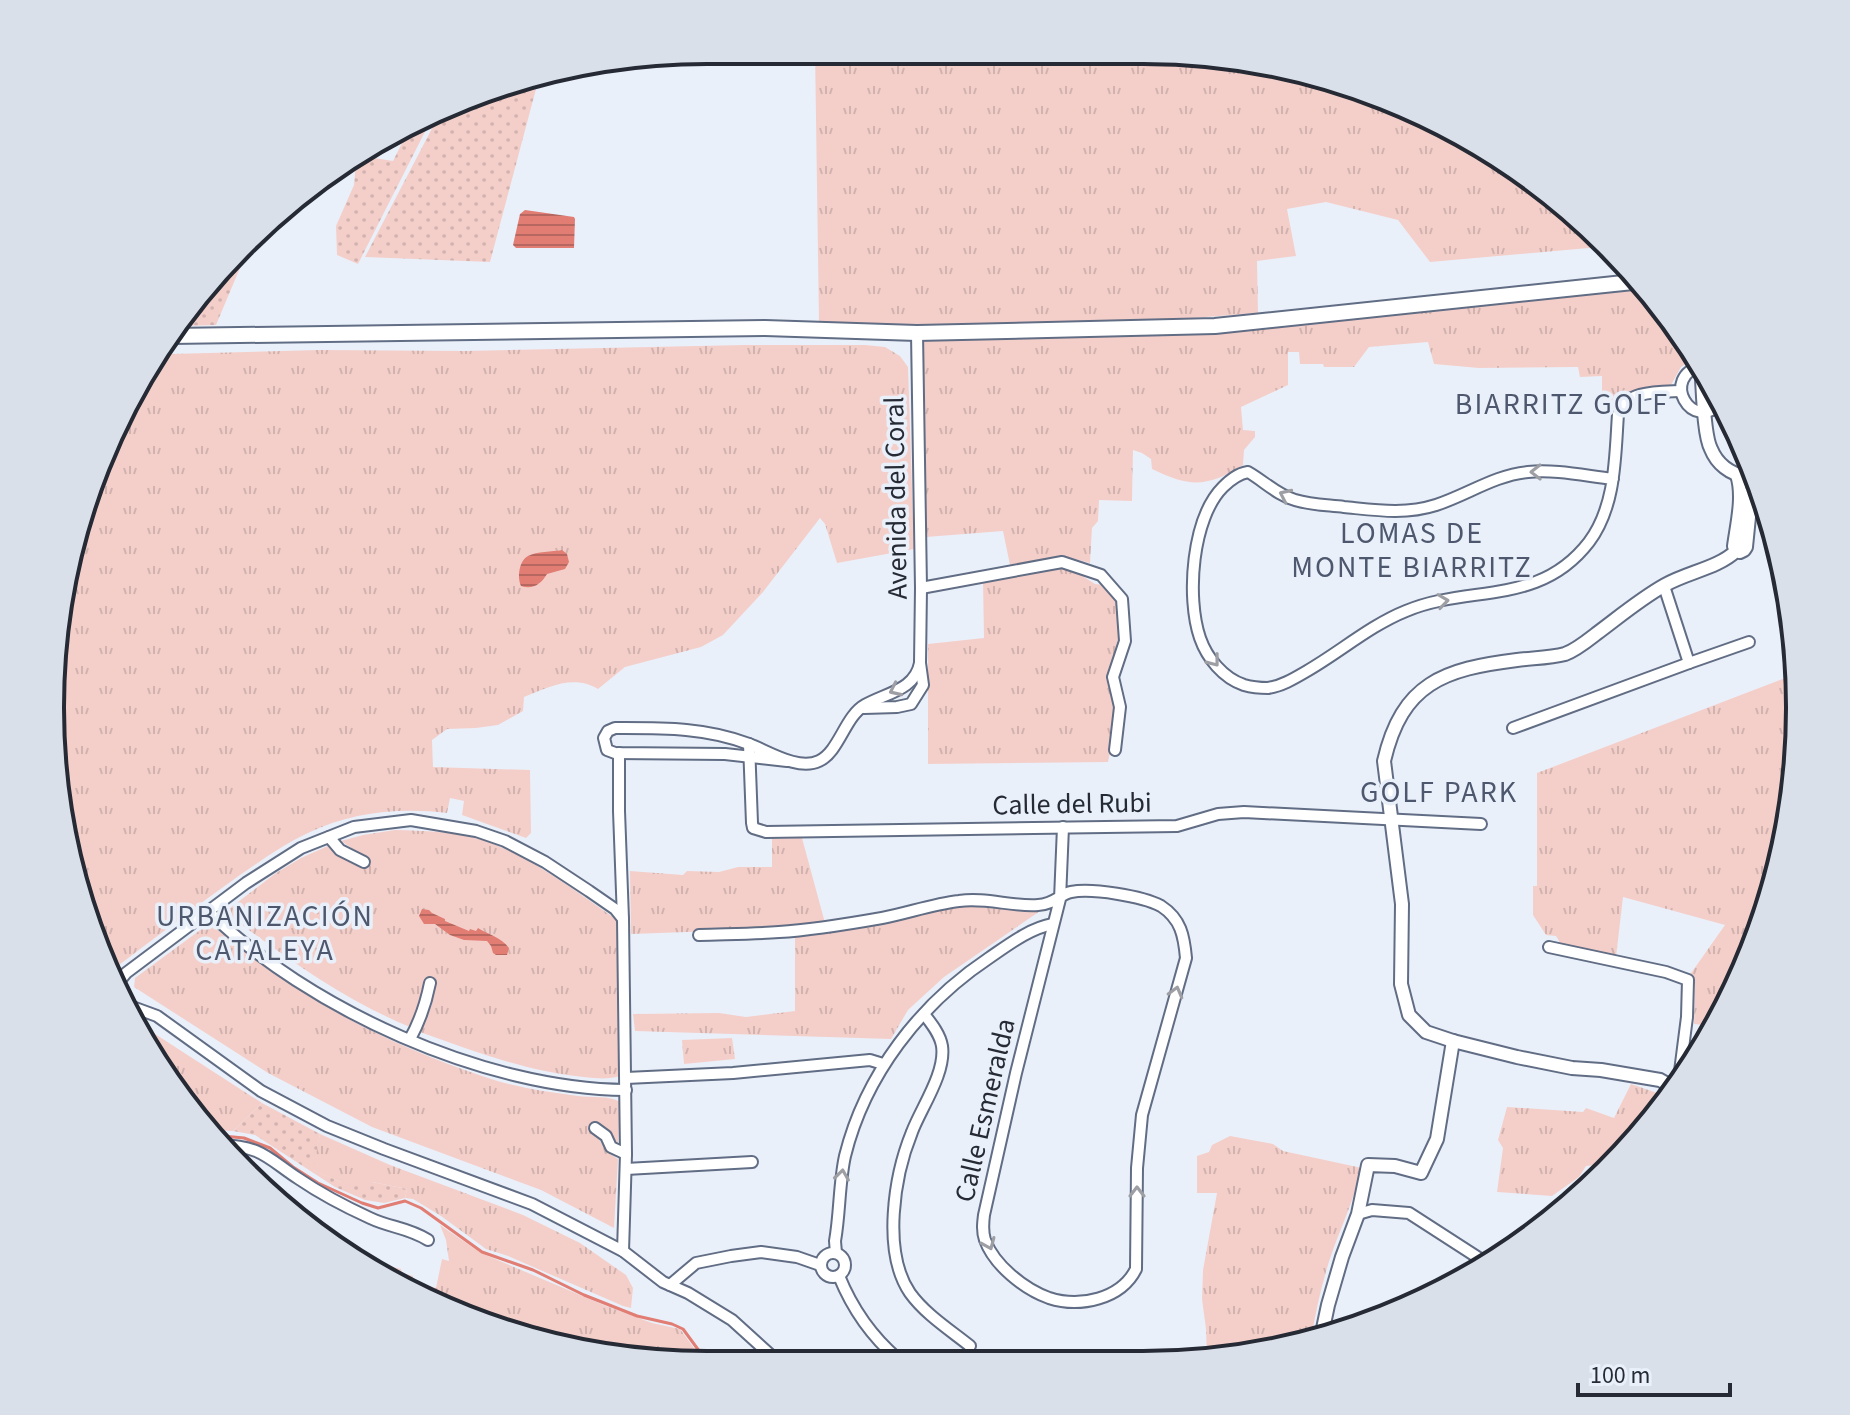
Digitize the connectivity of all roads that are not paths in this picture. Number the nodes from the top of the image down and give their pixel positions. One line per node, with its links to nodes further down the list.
1 (1626, 283): 2 (main road)
2 (917, 333): 3 (main road); 15 (street, Avenida del Coral)
3 (182, 336)
4 (1691, 371): 5 (street)
5 (1681, 391): 8 (street); 11 (street)
6 (1704, 393): 8 (street)
7 (1713, 410): 8 (street)
8 (1705, 412): 9 (street)
9 (1737, 475): 10 (street); 13 (street)
10 (1743, 476)
11 (1613, 479): 11 (street, one-way to 11)
12 (1752, 501): 13 (street)
13 (1736, 551): 14 (street)
14 (1664, 586): 18 (street); 26 (street)
15 (921, 588): 17 (street, Avenida del Coral); 22 (street)
16 (1749, 642): 18 (street)
17 (920, 663): 19 (street, one-way to 19); 19 (street, Avenida del Coral)
18 (1689, 663): 20 (street)
19 (860, 708): 25 (street)
20 (1513, 728)
21 (749, 744): 23 (street); 24 (street); 25 (street)
22 (1115, 750)
23 (619, 753): 24 (street); 33 (street)
24 (749, 756): 25 (street); 28 (street, Calle del Rubi)
25 (787, 761)
26 (1390, 819): 27 (street, Calle del Rubi); 28 (street, Calle del Rubi); 42 (street)
27 (1481, 824)
28 (1063, 827): 31 (street, Calle Esmeralda)
29 (329, 837): 30 (street); 32 (street); 33 (street)
30 (364, 862)
31 (1060, 899): 34 (street, Calle Esmeralda); 34 (street, Calle Esmeralda, one-way to 31); 35 (street)
32 (208, 911): 37 (street); 41 (street)
33 (623, 919): 45 (street)
34 (1053, 924): 40 (street)
35 (699, 935)
36 (1549, 947): 43 (street)
37 (123, 977)
38 (430, 983): 41 (street)
39 (140, 1010): 55 (street)
40 (924, 1014): 44 (street); 62 (street)
41 (410, 1039): 47 (street)
42 (1453, 1041): 46 (street); 53 (street)
43 (1681, 1060)
44 (883, 1064): 45 (street); 56 (street, one-way to 44)
45 (626, 1078): 47 (street)
46 (1665, 1082)
47 (626, 1090): 50 (street)
48 (595, 1128): 50 (street)
49 (237, 1146): 54 (street)
50 (626, 1154): 52 (street)
51 (752, 1162): 52 (street)
52 (626, 1169): 55 (street)
53 (1358, 1214): 57 (street); 61 (street)
54 (428, 1240)
55 (623, 1251): 60 (street)
56 (836, 1253): 58 (street); 59 (street)
57 (1477, 1257)
58 (820, 1265): 59 (street); 60 (street)
59 (839, 1276): 64 (street)
60 (670, 1285): 63 (street)
61 (1324, 1324)
62 (970, 1346)
63 (766, 1351)
64 (888, 1351)

